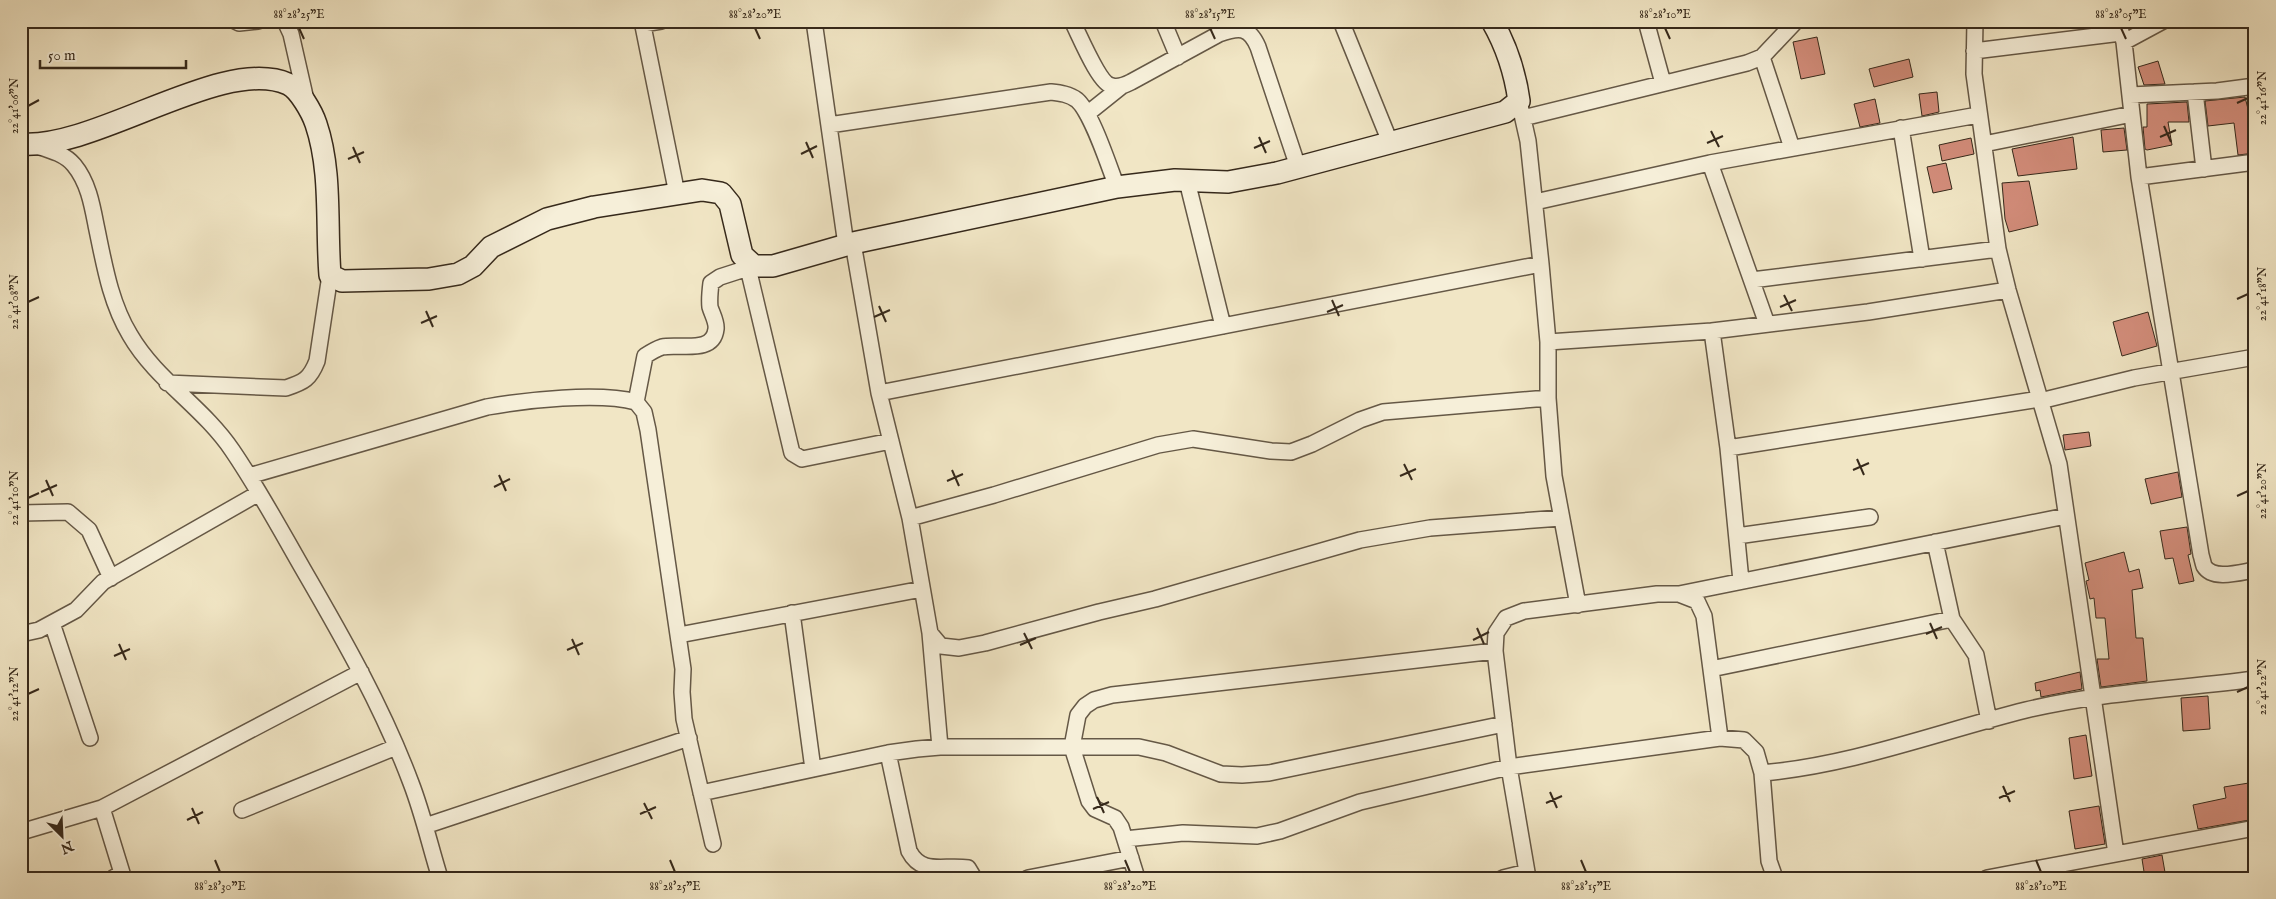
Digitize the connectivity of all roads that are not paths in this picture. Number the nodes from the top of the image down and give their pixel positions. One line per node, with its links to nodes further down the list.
1 (235, 21): 2 (street)
2 (258, 21)
3 (285, 21): 24 (street)
4 (660, 21): 14 (street)
5 (814, 21): 29 (street)
6 (1072, 21): 20 (street)
7 (1163, 21): 17 (street)
8 (1341, 21): 31 (street)
9 (1492, 21): 25 (street)
10 (1646, 21): 19 (street)
11 (1796, 21): 18 (street)
12 (1975, 21): 16 (street)
13 (2163, 21): 15 (street)
14 (642, 23): 42 (street)
15 (2121, 32): 16 (street); 23 (street)
16 (1974, 52): 28 (street)
17 (1178, 57): 20 (street); 37 (street)
18 (1762, 57): 19 (street); 34 (street)
19 (1663, 83): 25 (street)
20 (1122, 86): 26 (street)
21 (2255, 86): 22 (street)
22 (2195, 92): 23 (street); 38 (street)
23 (2130, 95): 27 (street)
24 (306, 104): 32 (street); 49 (street)
25 (1521, 110): 31 (street); 43 (street)
26 (1086, 114): 29 (street); 41 (street)
27 (2132, 114): 33 (street); 39 (street)
28 (1978, 115): 30 (street); 33 (street)
29 (829, 125): 44 (street)
30 (1901, 128): 34 (street); 46 (street)
31 (1390, 142): 37 (street)
32 (28, 144): 58 (street)
33 (1984, 144): 45 (street)
34 (1792, 148): 36 (street)
35 (2255, 162): 38 (street)
36 (1710, 163): 43 (street); 50 (street)
37 (1298, 167): 40 (street)
38 (2204, 169): 39 (street)
39 (2139, 177): 57 (street)
40 (1187, 180): 41 (street); 53 (street)
41 (1117, 187): 44 (street)
42 (677, 194): 48 (street); 49 (street)
43 (1535, 202): 47 (street)
44 (850, 244): 48 (street); 59 (street)
45 (1998, 249): 46 (street); 51 (street)
46 (1922, 259): 50 (street)
47 (1541, 264): 53 (street); 55 (street)
48 (751, 267): 62 (street); 63 (street)
49 (330, 275): 58 (street)
50 (1752, 280): 52 (street)
51 (2008, 290): 52 (street); 61 (street)
52 (1767, 324): 54 (street)
53 (1223, 326): 59 (street)
54 (1712, 331): 55 (street); 64 (street)
55 (1548, 342): 60 (street)
56 (2255, 357): 57 (street)
57 (2170, 371): 61 (street); 74 (street)
58 (167, 383): 65 (street)
59 (879, 393): 63 (street)
60 (1548, 398): 70 (street); 71 (street)
61 (2039, 400): 64 (street); 68 (street)
62 (636, 402): 65 (street); 85 (street)
63 (891, 441): 70 (street)
64 (1728, 448): 72 (street)
65 (249, 476): 66 (street)
66 (259, 493): 75 (street); 88 (street)
67 (21, 513): 75 (street)
68 (2066, 516): 73 (street); 90 (street)
69 (1870, 517): 72 (street)
70 (910, 518): 77 (street)
71 (1561, 518): 79 (street); 83 (street)
72 (1737, 536): 76 (street)
73 (1935, 542): 76 (street); 81 (street)
74 (2255, 570)
75 (111, 578): 82 (street)
76 (1741, 581): 78 (street)
77 (922, 589): 80 (street); 83 (street)
78 (1679, 594): 79 (street); 87 (street)
79 (1578, 605): 86 (street)
80 (792, 613): 85 (street); 101 (street)
81 (1952, 619): 87 (street); 91 (street)
82 (52, 623): 84 (street); 93 (street)
83 (930, 633): 97 (street)
84 (21, 634)
85 (678, 635): 94 (street)
86 (1495, 651): 92 (street); 98 (street)
87 (1711, 669): 95 (street)
88 (361, 672): 96 (street); 104 (street)
89 (2255, 678): 90 (street)
90 (2092, 697): 91 (street); 111 (street)
91 (1989, 721): 102 (street)
92 (1504, 724): 98 (street); 100 (street)
93 (90, 738)
94 (689, 738): 103 (street); 106 (street)
95 (1720, 738): 100 (street); 102 (street)
96 (396, 747): 105 (street); 106 (street)
97 (940, 747): 98 (street); 99 (street)
98 (1072, 747): 109 (street)
99 (888, 753): 101 (street); 117 (street)
100 (1509, 767): 109 (street); 113 (street)
101 (813, 769): 103 (street)
102 (1762, 773): 120 (street)
103 (701, 793): 110 (street)
104 (102, 808): 108 (street); 115 (street)
105 (242, 810)
106 (425, 826): 116 (street)
107 (2255, 828): 111 (street)
108 (21, 832)
109 (1125, 839): 112 (street)
110 (713, 844)
111 (2116, 854): 121 (street)
112 (1131, 858): 114 (street); 118 (street)
113 (1527, 875): 119 (street)
114 (1038, 877)
115 (113, 878)
116 (440, 878)
117 (974, 878)
118 (1137, 878)
119 (1503, 878)
120 (1775, 878)
121 (1987, 878)

